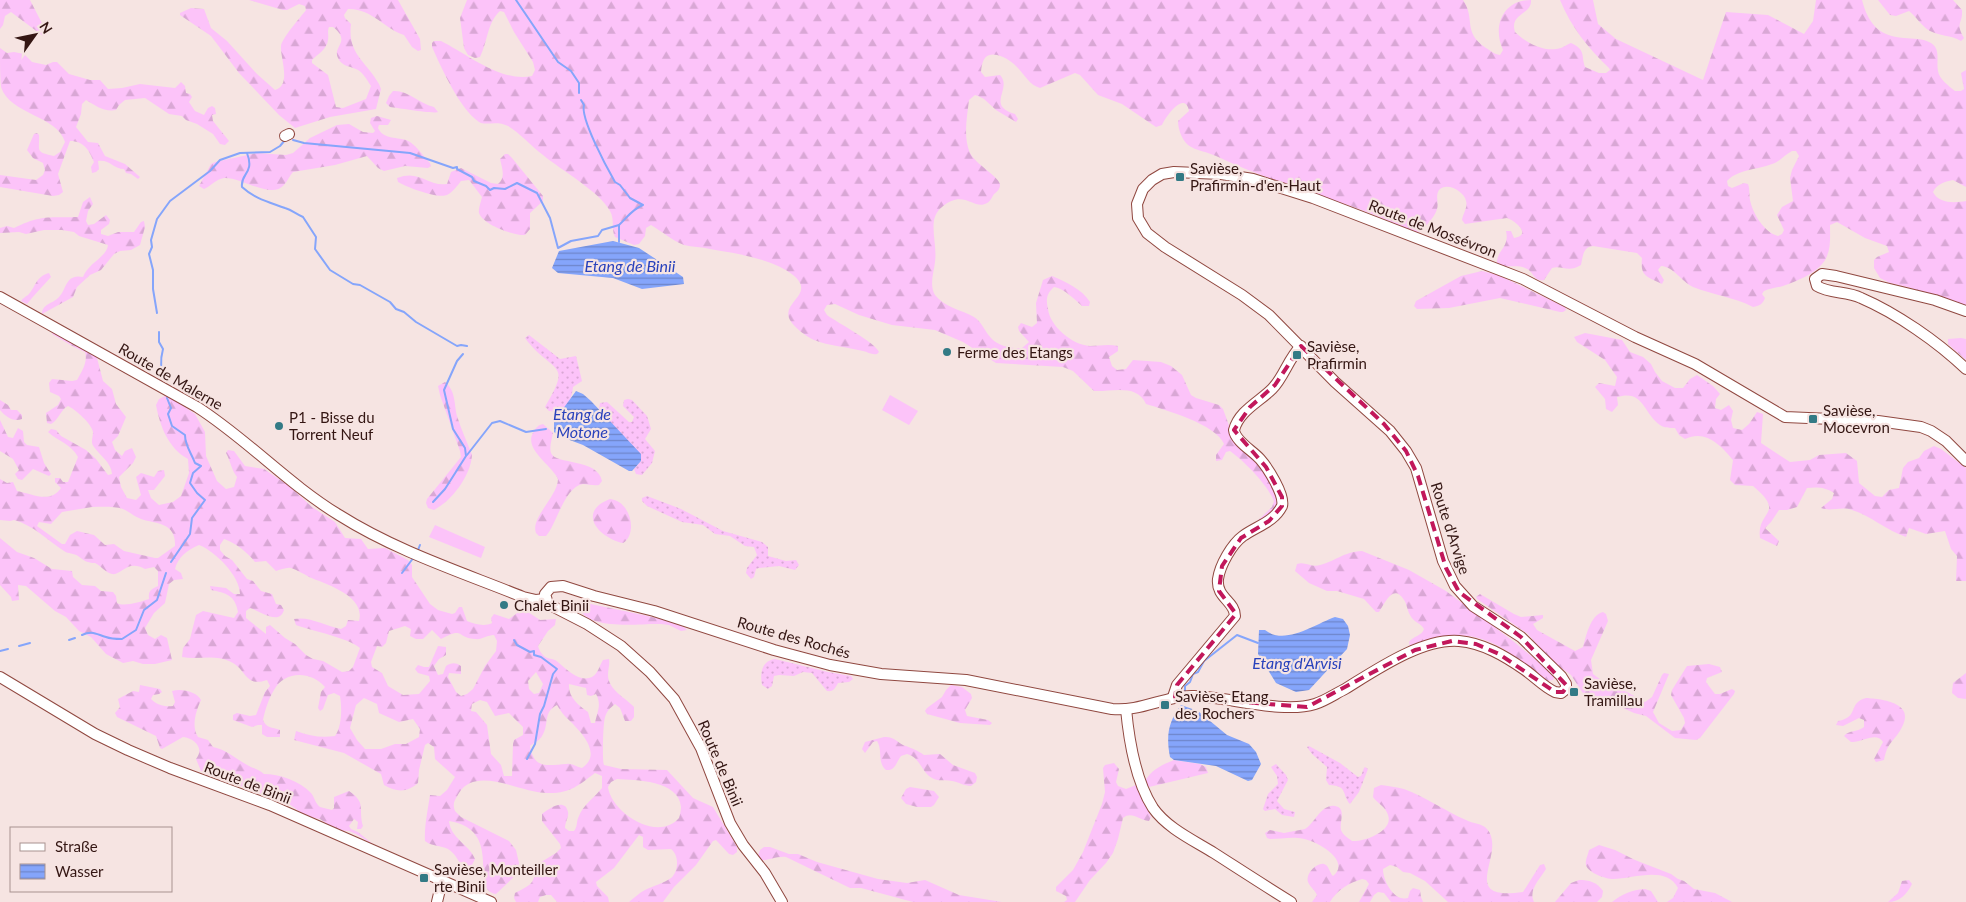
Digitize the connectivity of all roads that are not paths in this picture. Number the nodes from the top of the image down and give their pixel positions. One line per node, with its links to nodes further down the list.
1 (0, 297): 7 (street, Route de Malerne)
2 (1966, 311): 4 (street)
3 (1300, 346): 5 (street, Route de Mossévron); 6 (street, Route de Mossévron); 9 (street)
4 (1963, 365)
5 (1335, 382): 9 (street, Route d'Arvige)
6 (1966, 461)
7 (547, 594): 10 (street, Route des Rochés); 14 (street, Route de Binii)
8 (0, 678): 11 (street, Route de Binii)
9 (1173, 698): 10 (street, Route des Rochés)
10 (1126, 709): 15 (street)
11 (442, 881): 12 (street); 13 (street, Route de Binii)
12 (437, 902)
13 (491, 902)
14 (782, 902)
15 (1291, 902)

